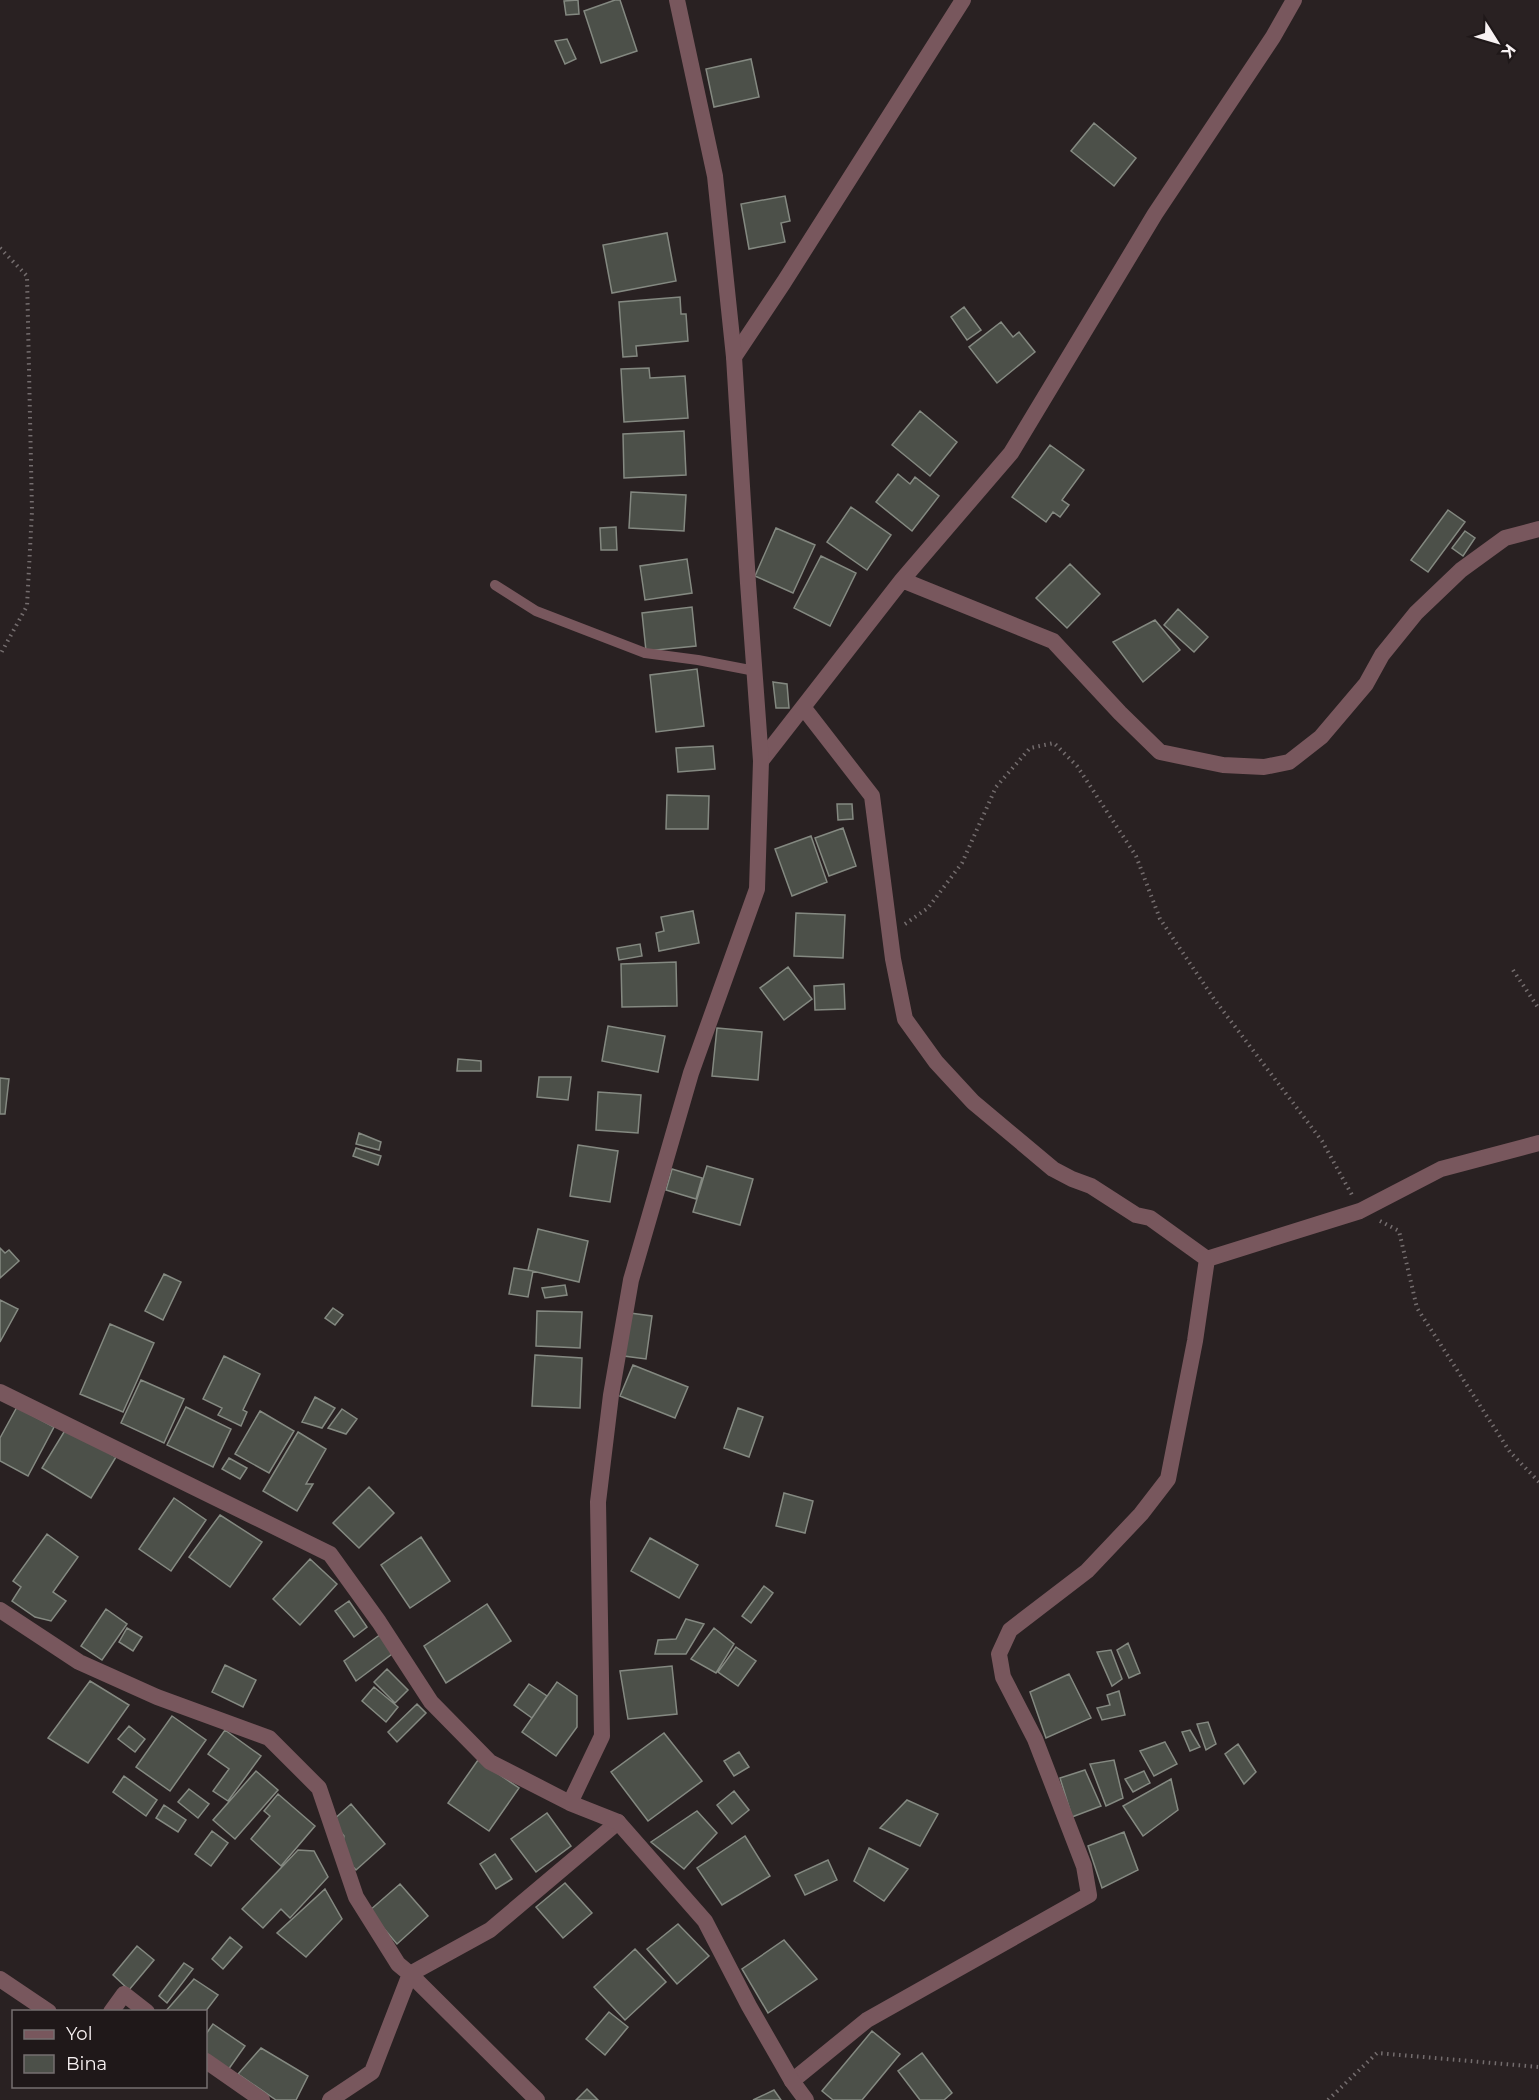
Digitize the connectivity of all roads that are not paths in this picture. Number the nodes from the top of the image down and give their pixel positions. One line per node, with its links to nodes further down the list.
1 (677, 0): 4 (street)
2 (963, 0): 4 (street)
3 (1294, 0): 6 (street)
4 (734, 357): 8 (street)
5 (1539, 529): 6 (street)
6 (902, 580): 9 (street)
7 (495, 585): 8 (lane)
8 (754, 671): 10 (street)
9 (803, 707): 10 (street); 12 (street)
10 (761, 761): 15 (street)
11 (1539, 1143): 12 (street)
12 (1207, 1259): 23 (street)
13 (0, 1392): 15 (street)
14 (0, 1610): 17 (street)
15 (570, 1803): 16 (street)
16 (618, 1822): 17 (street); 23 (street)
17 (410, 1974): 25 (street); 26 (street)
18 (0, 1979): 19 (street)
19 (46, 2010)
20 (112, 2010): 21 (street)
21 (144, 2010)
22 (207, 2062): 24 (street)
23 (792, 2081): 27 (street)
24 (262, 2100)
25 (330, 2100)
26 (537, 2100)
27 (806, 2100)

